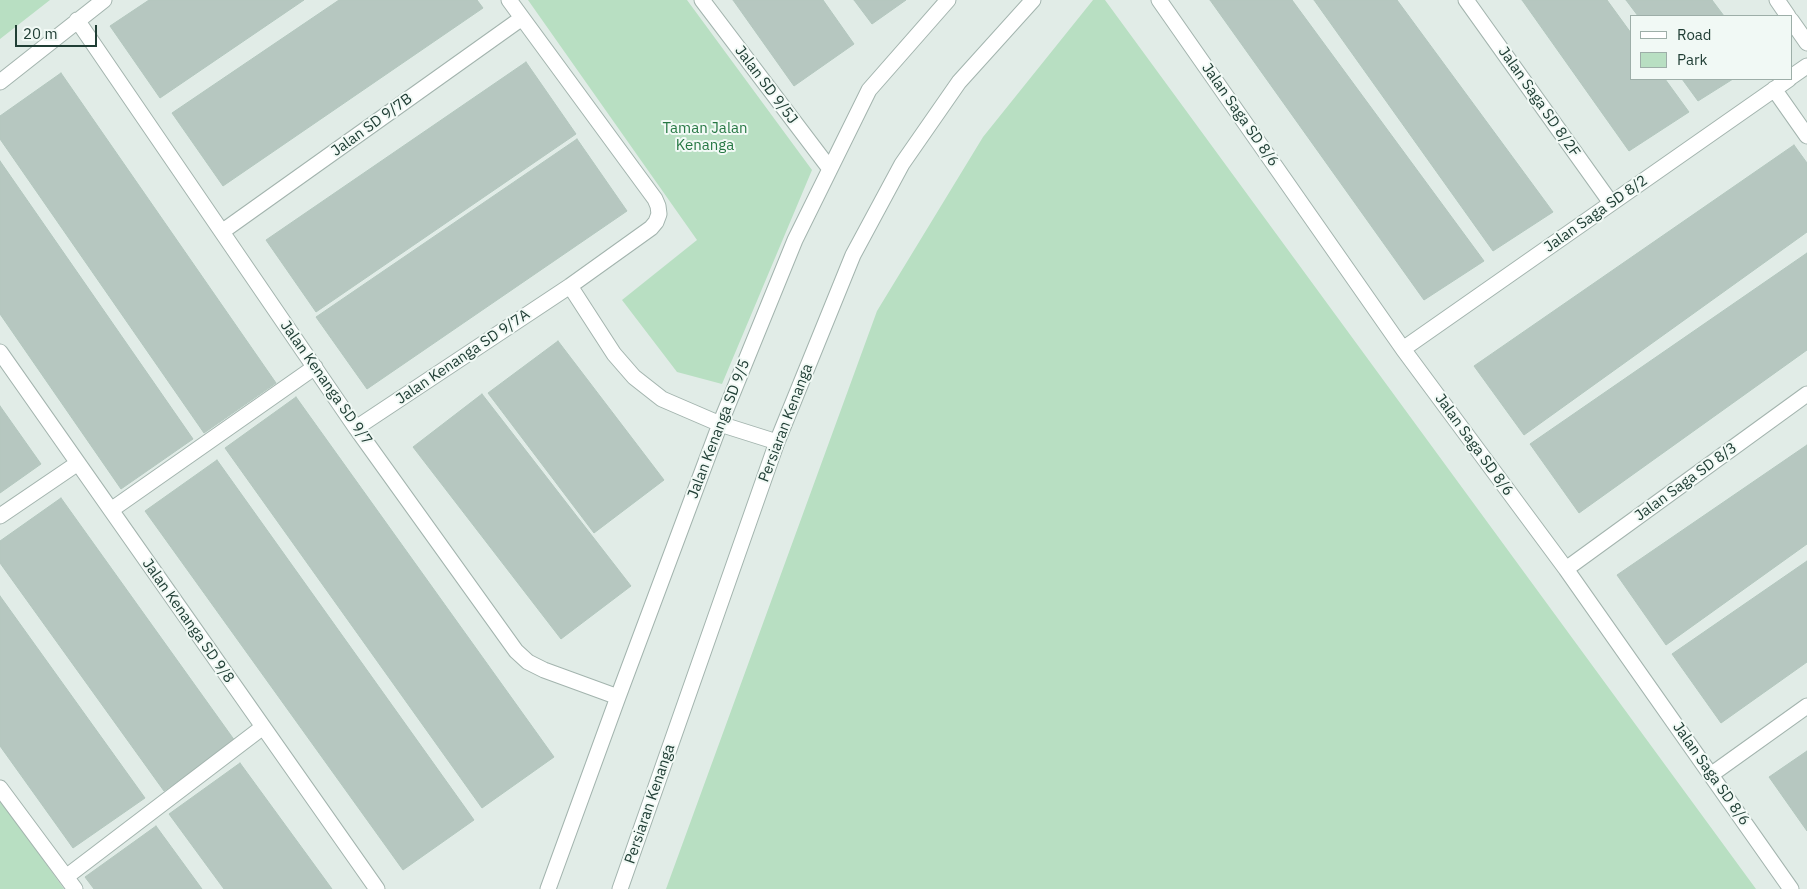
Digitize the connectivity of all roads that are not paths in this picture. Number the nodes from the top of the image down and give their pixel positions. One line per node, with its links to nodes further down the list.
1 (104, 0): 11 (street)
2 (509, 0): 10 (street)
3 (702, 0): 20 (street, Jalan SD 9/5J)
4 (948, 0): 20 (street, Jalan Kenanga SD 9/5)
5 (1033, 0): 30 (street, Persiaran Kenanga)
6 (1159, 0): 24 (street, Jalan Saga SD 8/6)
7 (1466, 0): 21 (street, Jalan Saga SD 8/2F)
8 (1777, 0): 9 (street)
9 (1787, 15)
10 (522, 18): 22 (street, Jalan SD 9/7B); 23 (street, Jalan Kenanga SD 9/7A)
11 (77, 20): 17 (street); 22 (street, Jalan Kenanga SD 9/7)
12 (1792, 21): 13 (street)
13 (1807, 43)
14 (1807, 66): 15 (street, Jalan Saga SD 8/2)
15 (1792, 77)
16 (1787, 80): 18 (street, Jalan Saga SD 8/2)
17 (0, 82)
18 (1774, 89): 19 (street); 21 (street, Jalan Saga SD 8/2)
19 (1807, 136)
20 (830, 169): 28 (street, Jalan Kenanga SD 9/5)
21 (1611, 203): 24 (street, Jalan Saga SD 8/2)
22 (223, 231): 26 (street, Jalan Kenanga SD 9/7)
23 (570, 286): 28 (street); 29 (street, Jalan Kenanga SD 9/7A)
24 (1404, 349): 34 (street, Jalan Saga SD 8/6)
25 (0, 352): 31 (street, Jalan Kenanga SD 9/8)
26 (314, 367): 29 (street, Jalan Kenanga SD 9/7); 32 (street)
27 (1807, 394): 34 (street, Jalan Saga SD 8/3)
28 (720, 424): 30 (street); 35 (street, Jalan Kenanga SD 9/5)
29 (356, 428): 35 (street, Jalan Kenanga SD 9/7)
30 (777, 442): 43 (street, Persiaran Kenanga)
31 (78, 463): 32 (street, Jalan Kenanga SD 9/8); 33 (street)
32 (111, 510): 37 (street, Jalan Kenanga SD 9/8)
33 (0, 516)
34 (1566, 569): 38 (street, Jalan Saga SD 8/6)
35 (618, 697): 42 (street, Jalan Kenanga SD 9/5)
36 (1807, 706): 38 (street)
37 (263, 727): 40 (street); 41 (street, Jalan Kenanga SD 9/8)
38 (1712, 774): 44 (street, Jalan Saga SD 8/6)
39 (0, 788): 40 (street)
40 (71, 883)
41 (377, 889)
42 (548, 889)
43 (620, 889)
44 (1791, 889)

